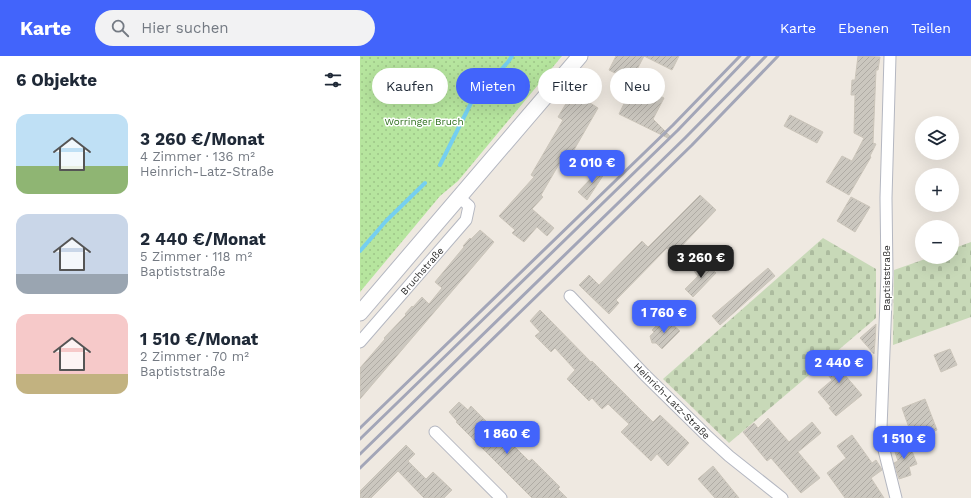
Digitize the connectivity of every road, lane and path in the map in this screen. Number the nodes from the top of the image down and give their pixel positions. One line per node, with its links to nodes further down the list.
1 (580, 56): 3 (main road, Bruchstraße)
2 (890, 56): 10 (street, Baptiststraße)
3 (459, 197): 5 (main road, Bruchstraße); 6 (street, Bruchstraße)
4 (570, 296): 9 (street, Heinrich-Latz-Straße)
5 (360, 313)
6 (360, 342)
7 (435, 432): 8 (street)
8 (501, 498)
9 (782, 498)
10 (896, 498)

